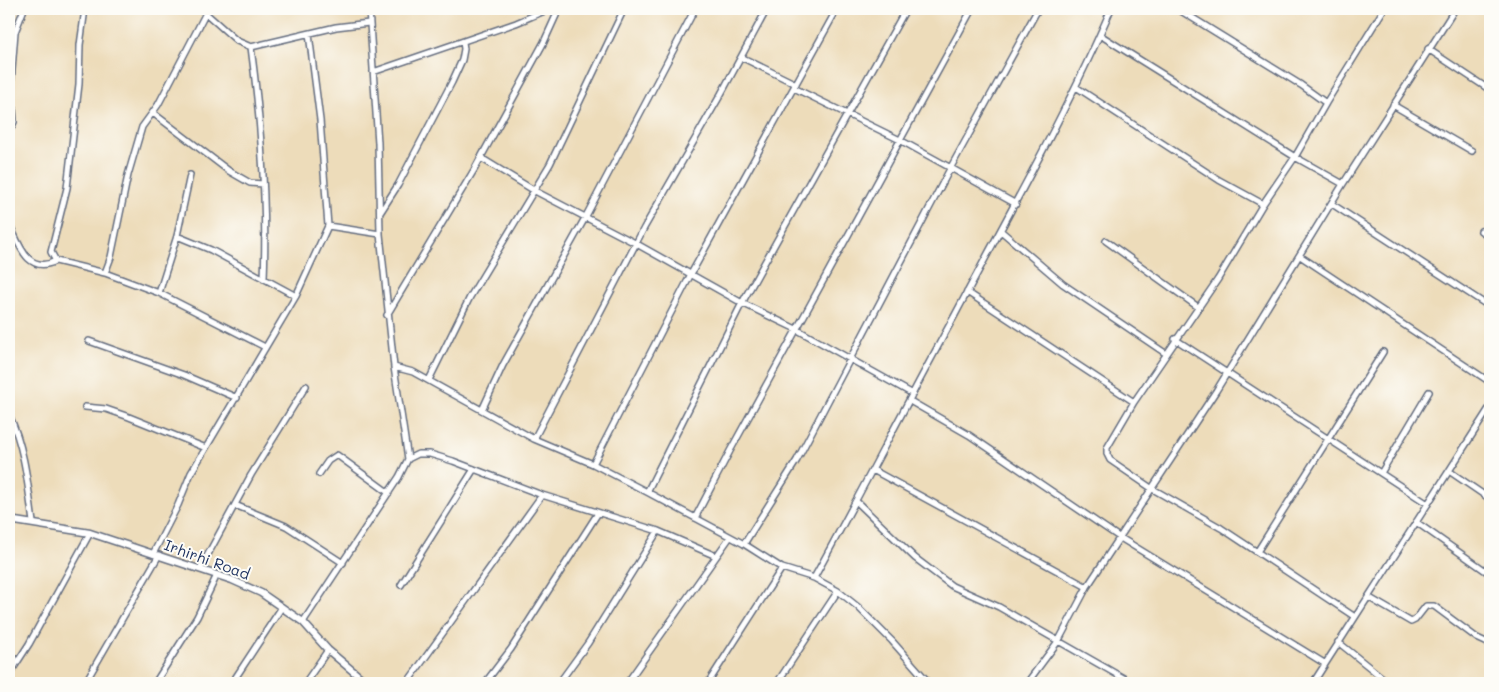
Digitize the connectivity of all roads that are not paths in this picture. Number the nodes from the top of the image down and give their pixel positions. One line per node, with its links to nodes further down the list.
1 (24, 9): 34 (street)
2 (85, 9): 59 (street)
3 (377, 9): 18 (street)
4 (549, 9): 22 (street)
5 (559, 9): 38 (street)
6 (624, 9): 43 (street)
7 (695, 9): 48 (street)
8 (767, 9): 25 (street)
9 (837, 9): 27 (street)
10 (906, 9): 33 (street)
11 (972, 9): 35 (street)
12 (1038, 9): 39 (street)
13 (1111, 9): 21 (street)
14 (1178, 9): 30 (street)
15 (1384, 9): 30 (street)
16 (1455, 9): 24 (street)
17 (205, 10): 23 (street); 32 (street)
18 (369, 10): 19 (street)
19 (369, 23): 20 (street); 26 (street)
20 (309, 34): 23 (street); 50 (street)
21 (1100, 35): 28 (street); 37 (street)
22 (463, 42): 26 (street); 47 (street)
23 (251, 47): 41 (street)
24 (1428, 49): 29 (street); 31 (street)
25 (741, 58): 27 (street); 57 (street)
26 (373, 72): 47 (street)
27 (795, 86): 33 (street); 61 (street)
28 (1076, 87): 44 (street); 45 (street)
29 (1490, 90)
30 (1326, 103): 37 (street)
31 (1393, 105): 36 (street); 42 (street)
32 (152, 113): 41 (street); 60 (street)
33 (848, 115): 35 (street); 66 (street)
34 (9, 132)
35 (900, 140): 39 (street); 70 (street)
36 (1472, 151)
37 (1295, 157): 42 (street); 45 (street)
38 (481, 158): 43 (street); 69 (street)
39 (951, 167): 44 (street); 76 (street)
40 (190, 175): 54 (street)
41 (263, 184): 62 (street)
42 (1343, 184): 46 (street)
43 (534, 191): 48 (street); 79 (street)
44 (1016, 204): 51 (street)
45 (1262, 204): 67 (street)
46 (1332, 204): 58 (street); 68 (street)
47 (380, 213): 53 (street)
48 (585, 218): 57 (street); 88 (street)
49 (9, 223): 59 (street)
50 (328, 226): 53 (street); 65 (street)
51 (1001, 231): 63 (street); 75 (street)
52 (1481, 231): 55 (street)
53 (380, 234): 69 (street)
54 (177, 236): 62 (street); 64 (street)
55 (1490, 237)
56 (1106, 241): 67 (street)
57 (635, 243): 61 (street); 91 (street)
58 (1300, 256): 78 (street); 80 (street)
59 (56, 261): 60 (street)
60 (105, 273): 64 (street)
61 (691, 274): 66 (street); 95 (street)
62 (264, 279): 65 (street)
63 (967, 292): 83 (street); 86 (street)
64 (159, 293): 73 (street)
65 (296, 296): 73 (street)
66 (742, 303): 70 (street); 102 (street)
67 (1198, 307): 71 (street)
68 (1490, 307)
69 (388, 315): 77 (street)
70 (796, 329): 76 (street); 110 (street)
71 (1175, 339): 75 (street); 78 (street)
72 (90, 341): 84 (street)
73 (265, 348): 84 (street)
74 (1384, 352): 92 (street)
75 (1165, 353): 86 (street)
76 (850, 360): 83 (street); 118 (street)
77 (394, 367): 79 (street); 94 (street)
78 (1226, 375): 92 (street); 101 (street)
79 (429, 380): 88 (street)
80 (1490, 382)
81 (306, 386): 108 (street)
82 (1429, 392): 99 (street)
83 (913, 394): 85 (street)
84 (237, 398): 93 (street)
85 (910, 401): 97 (street); 117 (street)
86 (1134, 402): 101 (street)
87 (85, 407): 93 (street)
88 (482, 410): 91 (street)
89 (1489, 411): 98 (street)
90 (9, 415): 112 (street)
91 (534, 439): 95 (street)
92 (1329, 440): 99 (street); 119 (street)
93 (206, 448): 120 (street)
94 (408, 460): 96 (street); 103 (street)
95 (593, 464): 102 (street)
96 (474, 469): 104 (street); 128 (street)
97 (873, 470): 106 (street); 129 (street)
98 (1450, 471): 105 (street); 107 (street)
99 (1381, 473): 107 (street)
100 (320, 474): 103 (street)
101 (1151, 488): 117 (street); 119 (street)
102 (647, 492): 110 (street)
103 (389, 493): 122 (street)
104 (542, 495): 109 (street); 147 (street)
105 (1490, 499)
106 (856, 502): 127 (street); 135 (street)
107 (1428, 504): 113 (street)
108 (235, 505): 122 (street); 124 (street)
109 (598, 513): 114 (street); 148 (street)
110 (695, 518): 116 (street)
111 (9, 520): 112 (street, Irhirhi Road)
112 (33, 522): 115 (street, Irhirhi Road)
113 (1416, 522): 125 (street); 131 (street)
114 (658, 531): 121 (street); 149 (street)
115 (90, 533): 120 (street, Irhirhi Road); 140 (street)
116 (730, 537): 118 (street); 121 (street)
117 (1119, 537): 129 (street); 139 (street)
118 (744, 544): 123 (street)
119 (1257, 552): 133 (street)
120 (156, 554): 124 (street, Irhirhi Road); 142 (street)
121 (716, 556): 150 (street)
122 (343, 563): 134 (street)
123 (782, 568): 127 (street); 151 (street)
124 (200, 569): 126 (street, Irhirhi Road)
125 (1490, 574)
126 (217, 575): 132 (street, Irhirhi Road); 143 (street)
127 (814, 578): 130 (street)
128 (401, 585)
129 (1087, 588): 135 (street)
130 (838, 591): 141 (street); 152 (street)
131 (1368, 597): 133 (street); 137 (street)
132 (282, 607): 134 (street, Irhirhi Road); 144 (street)
133 (1355, 617): 136 (street)
134 (303, 622): 138 (street, Irhirhi Road)
135 (1059, 640): 153 (street); 154 (street)
136 (1338, 642): 139 (street); 156 (street)
137 (1490, 644)
138 (328, 650): 145 (street); 146 (street, Irhirhi Road)
139 (1324, 663): 155 (street)
140 (9, 675)
141 (927, 682)
142 (85, 683)
143 (155, 683)
144 (232, 683)
145 (305, 683)
146 (367, 683)
147 (407, 683)
148 (485, 683)
149 (559, 683)
150 (627, 683)
151 (708, 683)
152 (777, 683)
153 (1027, 683)
154 (1132, 683)
155 (1313, 683)
156 (1389, 683)

